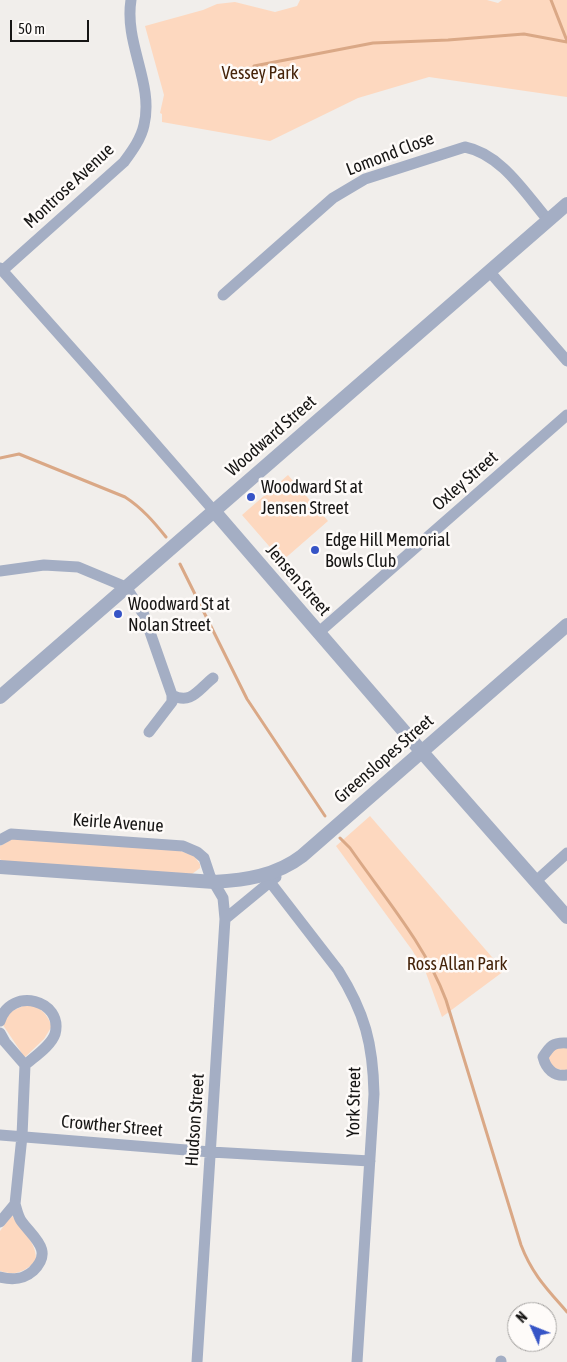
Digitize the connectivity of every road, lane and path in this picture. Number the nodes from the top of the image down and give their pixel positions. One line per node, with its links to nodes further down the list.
1 (131, 0): 4 (street, Montrose Avenue)
2 (567, 204): 3 (street, Woodward Street)
3 (548, 220): 5 (street, Woodward Street); 6 (street, Lomond Close)
4 (1, 269): 9 (street, Jensen Street)
5 (489, 271): 7 (street); 9 (street, Woodward Street)
6 (223, 295)
7 (567, 361)
8 (567, 415): 13 (street, Oxley Street)
9 (214, 511): 11 (street, Woodward Street); 13 (street, Jensen Street)
10 (0, 571): 11 (street)
11 (126, 587): 15 (street); 16 (street, Woodward Street)
12 (567, 625): 18 (street, Greenslopes Street)
13 (318, 633): 18 (street, Jensen Street)
14 (213, 678): 15 (street)
15 (172, 695): 17 (street)
16 (0, 697)
17 (149, 732)
18 (421, 751): 22 (street, Greenslopes Street); 24 (street, Jensen Street)
19 (0, 840): 23 (street, Keirle Avenue)
20 (567, 853): 24 (street)
21 (0, 867): 23 (street)
22 (269, 878): 23 (street); 26 (street); 35 (street, York Street)
23 (214, 882): 26 (street, Hudson Street)
24 (536, 882): 25 (street, Jensen Street)
25 (567, 917)
26 (226, 920): 34 (street, Hudson Street)
27 (0, 1021): 30 (street)
28 (0, 1034): 30 (street)
29 (567, 1043): 31 (street)
30 (25, 1065): 33 (street)
31 (567, 1075)
32 (0, 1135): 33 (street, Crowther Street)
33 (22, 1136): 34 (street, Crowther Street); 36 (street)
34 (211, 1152): 35 (street, Crowther Street); 39 (street, Hudson Street)
35 (370, 1161): 40 (street, York Street)
36 (14, 1204): 37 (street); 38 (street)
37 (0, 1222)
38 (0, 1277)
39 (197, 1362)
40 (357, 1362)

